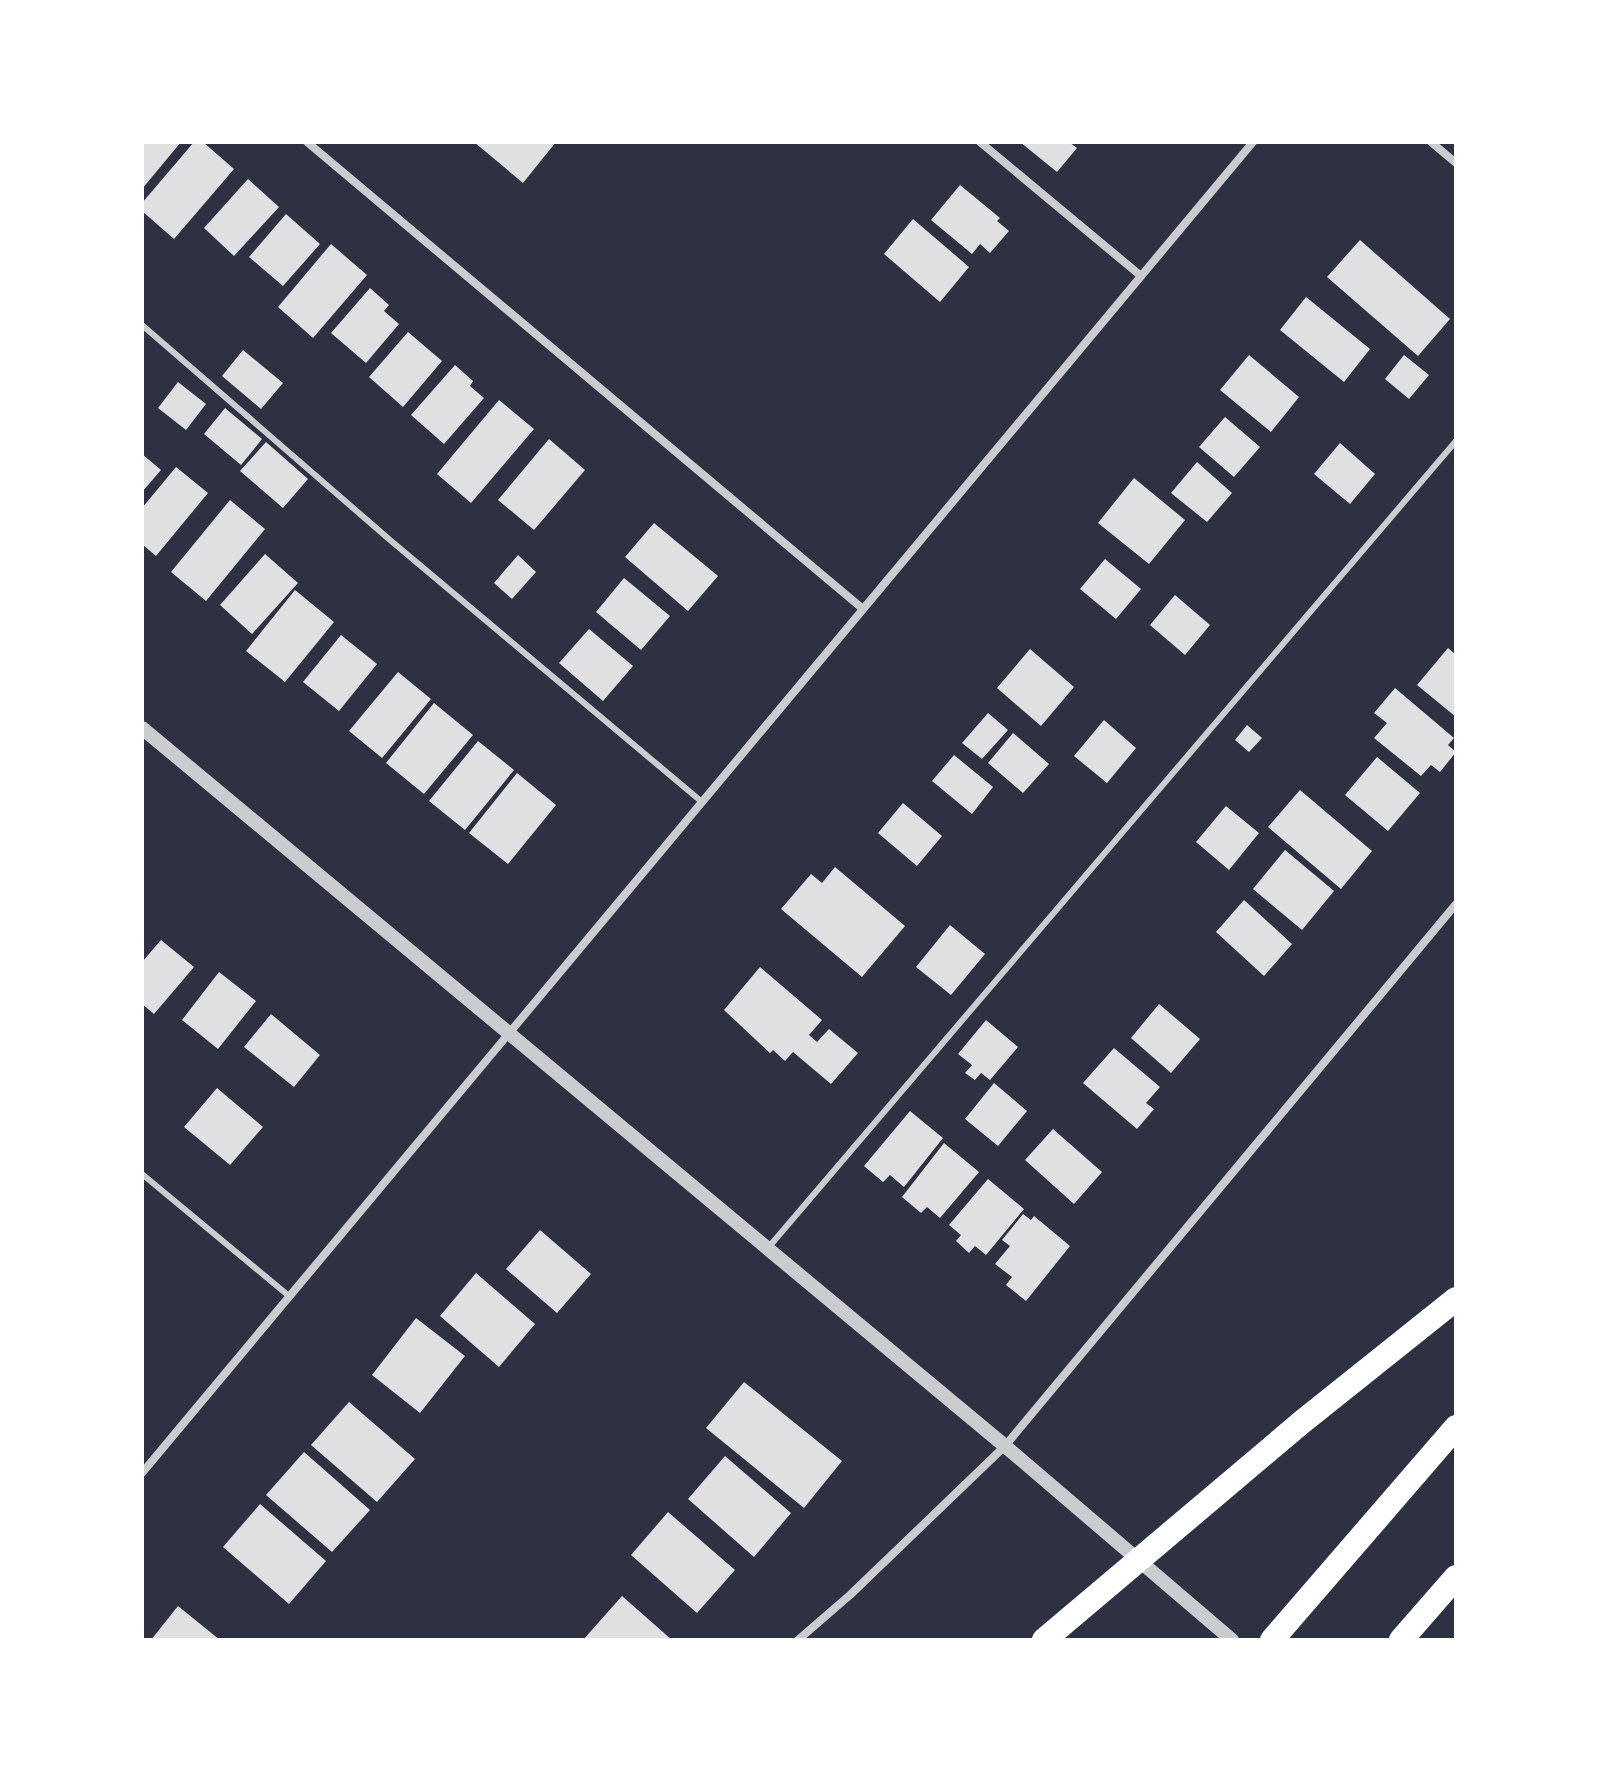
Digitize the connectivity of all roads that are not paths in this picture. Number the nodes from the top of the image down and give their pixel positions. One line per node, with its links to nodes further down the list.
1 (307, 142): 9 (street)
2 (980, 142): 6 (street)
3 (1253, 142): 6 (street)
4 (1431, 142): 5 (street)
5 (1456, 163)
6 (1141, 276): 9 (street)
7 (142, 325): 11 (lane)
8 (1456, 441): 15 (lane)
9 (863, 609): 11 (street)
10 (142, 728): 13 (street)
11 (702, 802): 13 (street)
12 (1456, 904): 19 (street)
13 (509, 1033): 15 (street); 16 (street)
14 (142, 1174): 16 (lane)
15 (768, 1248): 19 (street)
16 (289, 1296): 20 (street)
17 (1456, 1299): 23 (highway)
18 (1456, 1427): 25 (highway)
19 (1005, 1446): 22 (street); 24 (street)
20 (142, 1473)
21 (1456, 1577): 26 (highway)
22 (798, 1640)
23 (1044, 1640)
24 (1232, 1640)
25 (1272, 1640)
26 (1401, 1640)

